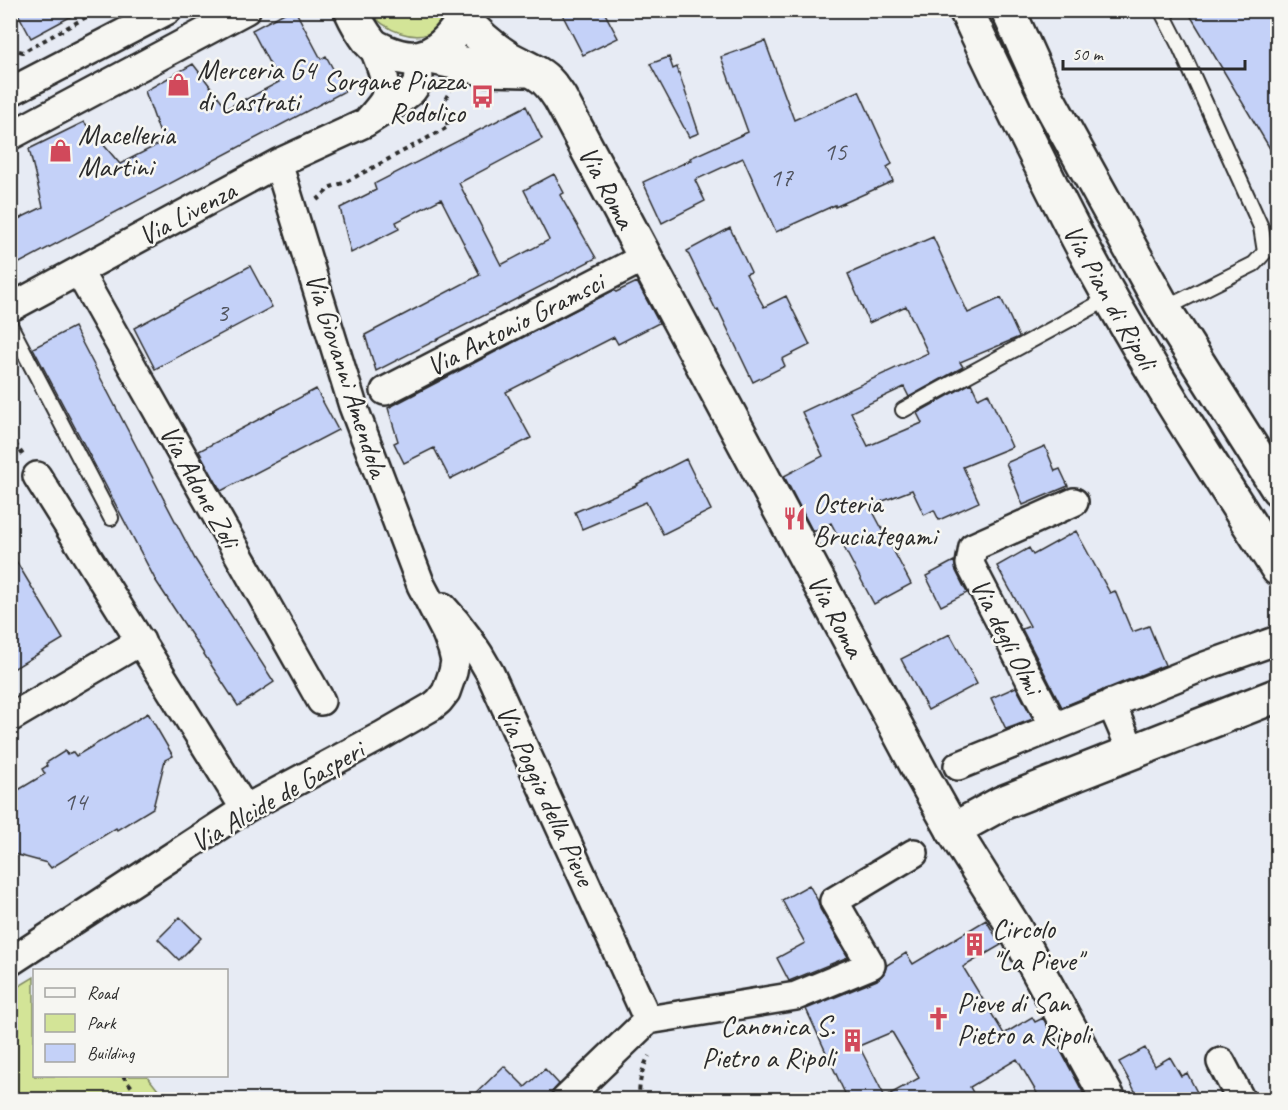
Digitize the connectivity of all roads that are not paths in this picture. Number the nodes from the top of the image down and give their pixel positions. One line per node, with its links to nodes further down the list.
1 (168, 10): 10 (street)
2 (246, 10): 13 (street)
3 (351, 10): 8 (street)
4 (966, 10): 19 (street, Via Pian di Ripoli)
5 (1008, 10): 21 (street, Via Pian di Ripoli)
6 (1161, 10): 21 (lane)
7 (462, 14): 9 (street); 11 (street, Via Roma)
8 (372, 44): 9 (street); 14 (street, Via Livenza)
9 (422, 57): 11 (street); 14 (street, Via Livenza)
10 (69, 62): 12 (street); 13 (street)
11 (530, 70): 17 (street, Via Roma)
12 (10, 93)
13 (87, 96): 15 (street)
14 (365, 123): 16 (street, Via Livenza)
15 (10, 136)
16 (278, 163): 18 (street, Via Livenza); 30 (street, Via Giovanni Amendola)
17 (645, 257): 23 (street, Via Antonio Gramsci); 41 (street, Via Roma)
18 (79, 272): 20 (street, Via Livenza); 34 (street, Via Adone Zoli)
19 (1111, 297): 24 (lane); 29 (street, Via Pian di Ripoli)
20 (10, 308)
21 (1164, 309): 26 (street, Via Pian di Ripoli)
22 (10, 325): 28 (lane)
23 (385, 391)
24 (903, 410)
25 (37, 476): 32 (street)
26 (1278, 489)
27 (1074, 502): 37 (street, Via degli Olmi)
28 (111, 518)
29 (1278, 569)
30 (421, 585): 40 (street, Via Alcide de Gasperi); 44 (street, Via Poggio della Pieve)
31 (1278, 640): 35 (street, Via degli Olmi)
32 (141, 641): 36 (street); 40 (street)
33 (1278, 695): 38 (street)
34 (321, 701)
35 (1111, 703): 37 (street, Via degli Olmi); 38 (street)
36 (10, 718)
37 (1054, 726): 39 (street, Via degli Olmi)
38 (1132, 752): 41 (street)
39 (958, 766)
40 (245, 809): 43 (street, Via Alcide de Gasperi)
41 (953, 830): 47 (street, Via Roma)
42 (914, 853): 44 (street)
43 (10, 962)
44 (648, 1020): 46 (street)
45 (1221, 1062): 48 (street)
46 (565, 1100)
47 (1109, 1100)
48 (1241, 1100)

